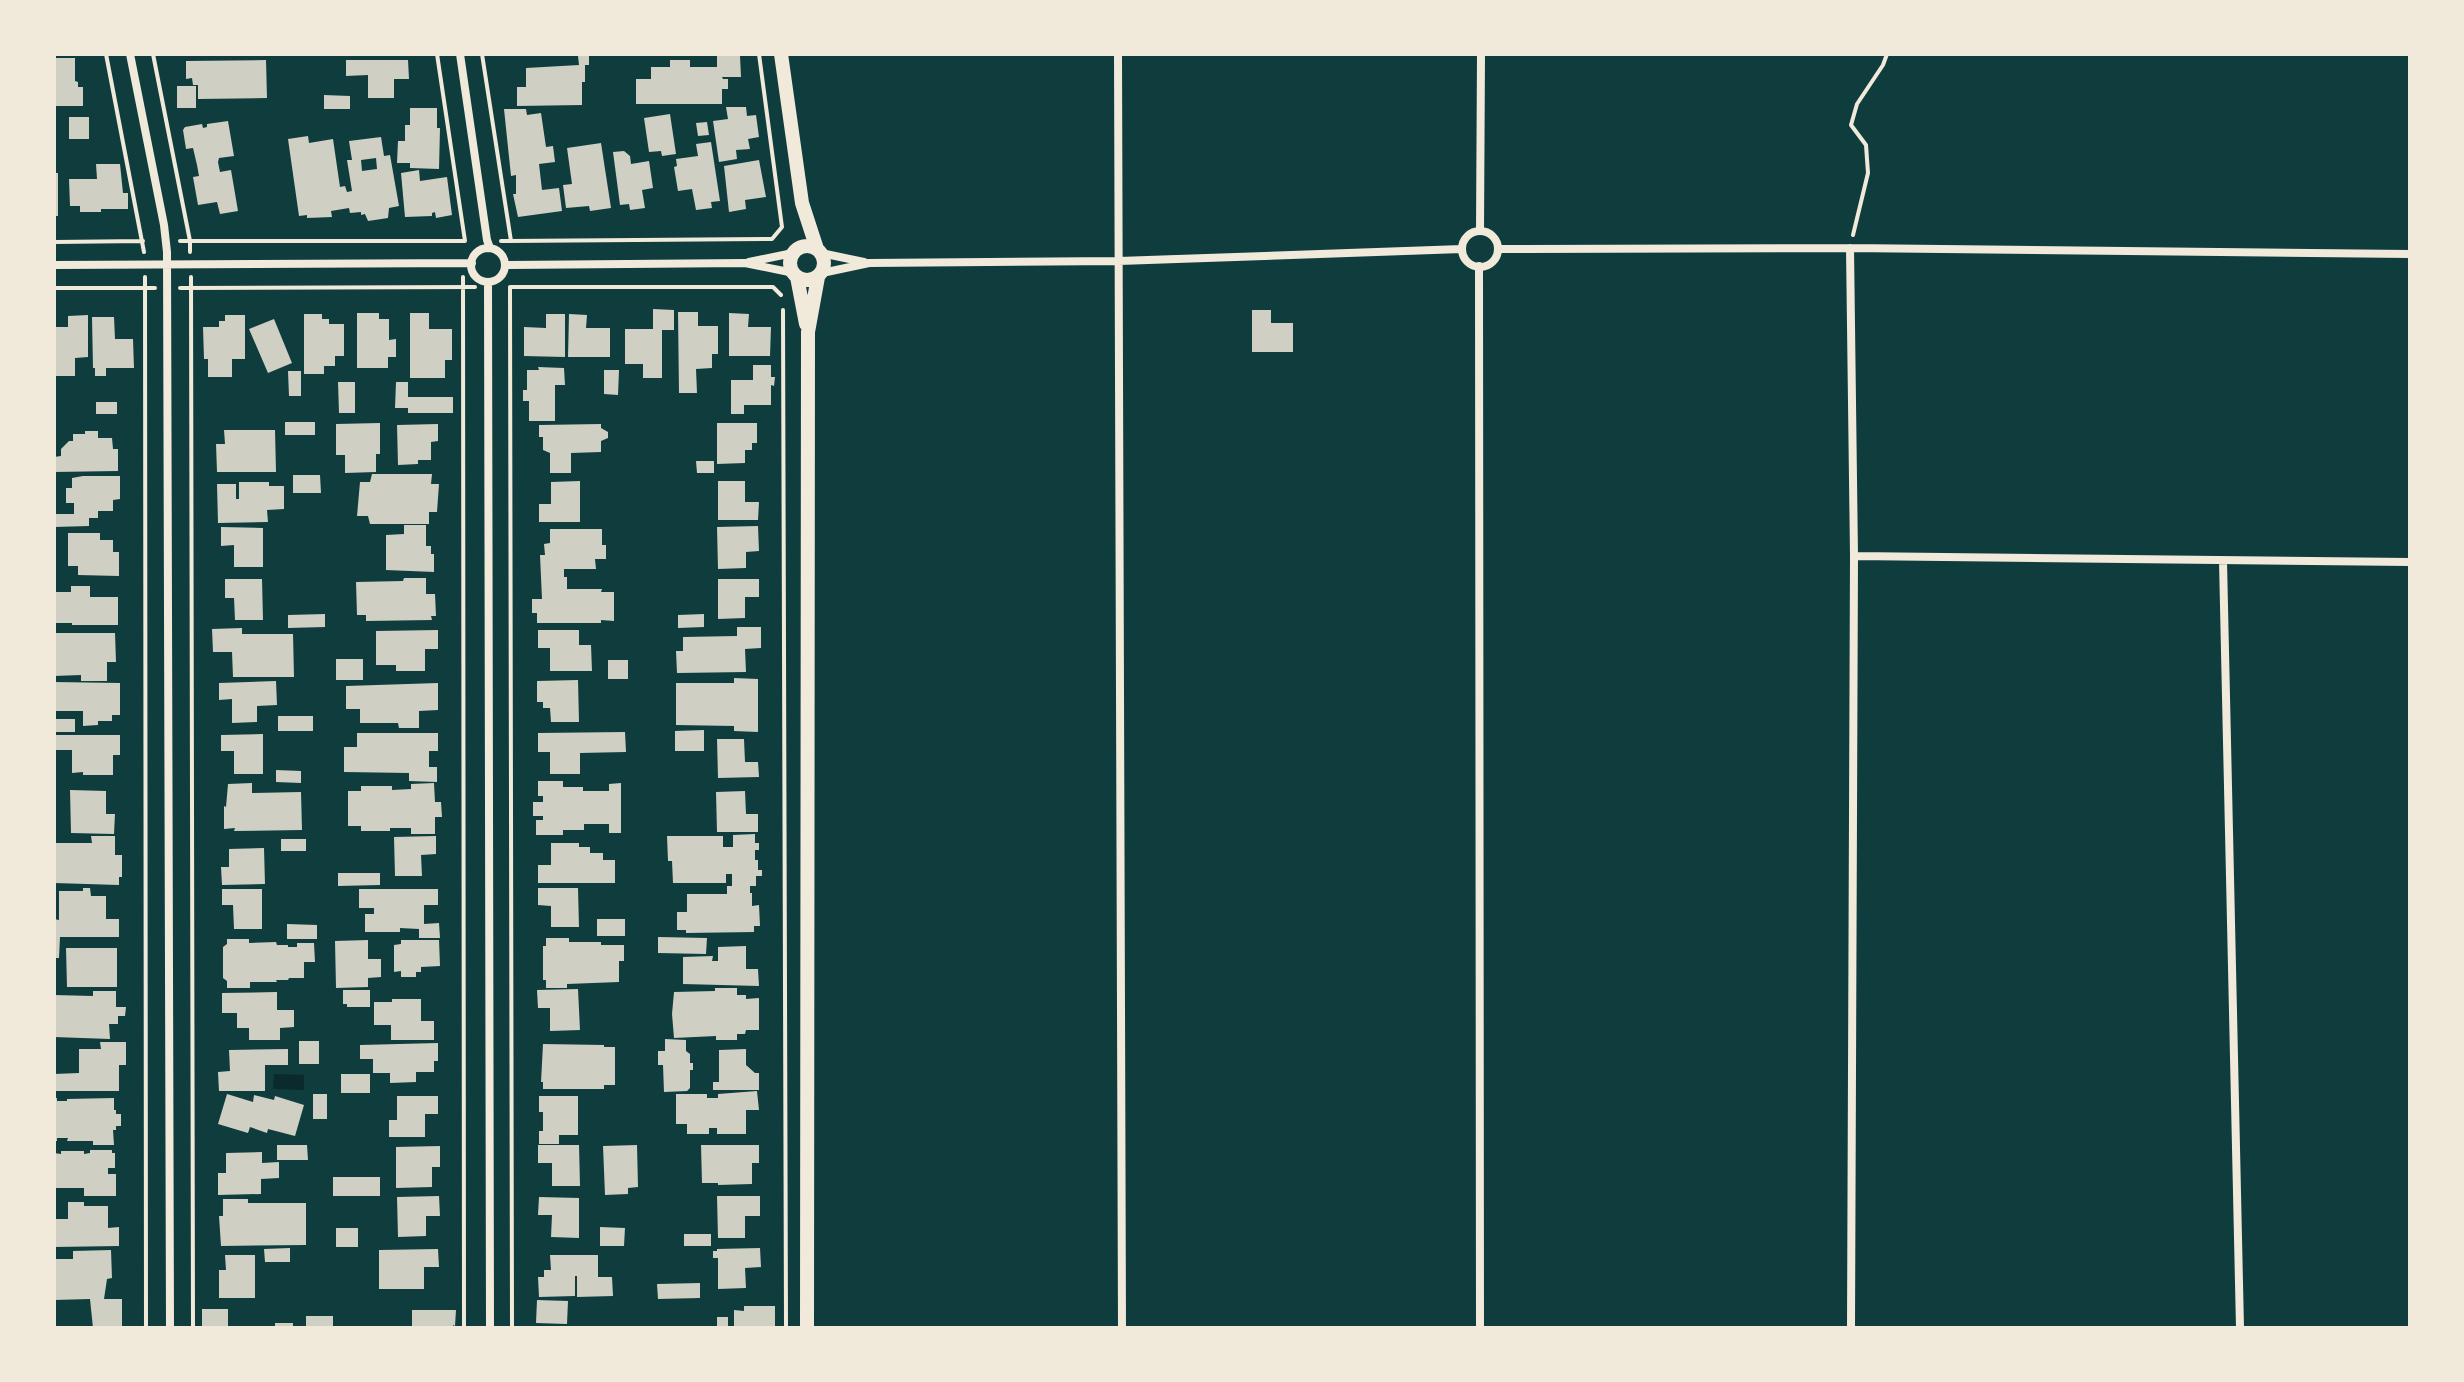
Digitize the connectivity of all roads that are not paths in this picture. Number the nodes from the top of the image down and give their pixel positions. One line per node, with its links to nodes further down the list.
1 (130, 54): 20 (street)
2 (460, 54): 8 (street)
3 (781, 54): 6 (street)
4 (1118, 54): 15 (street)
5 (1481, 54): 7 (street)
6 (802, 203): 12 (street); 13 (street)
7 (1480, 231): 10 (street); 11 (street)
8 (489, 244): 16 (street); 21 (street)
9 (1850, 248): 11 (street); 14 (street); 27 (street)
10 (1462, 249): 15 (street); 22 (street)
11 (1498, 249): 22 (street)
12 (796, 250): 13 (street); 17 (street); 23 (street)
13 (819, 251): 18 (street); 24 (street)
14 (2410, 254)
15 (1119, 261): 18 (street); 33 (street)
16 (468, 263): 20 (street); 25 (street)
17 (745, 263): 21 (street); 23 (street)
18 (869, 263): 24 (street)
19 (54, 265): 20 (street)
20 (168, 265): 30 (street)
21 (505, 265): 25 (street)
22 (1479, 266): 34 (street)
23 (795, 275): 24 (street); 26 (street)
24 (820, 275): 26 (street)
25 (488, 282): 31 (street)
26 (808, 332): 32 (street)
27 (1854, 556): 28 (street); 35 (street)
28 (2223, 561): 29 (street); 36 (street)
29 (2410, 562)
30 (170, 1328)
31 (490, 1328)
32 (807, 1328)
33 (1122, 1328)
34 (1480, 1328)
35 (1851, 1328)
36 (2240, 1328)

